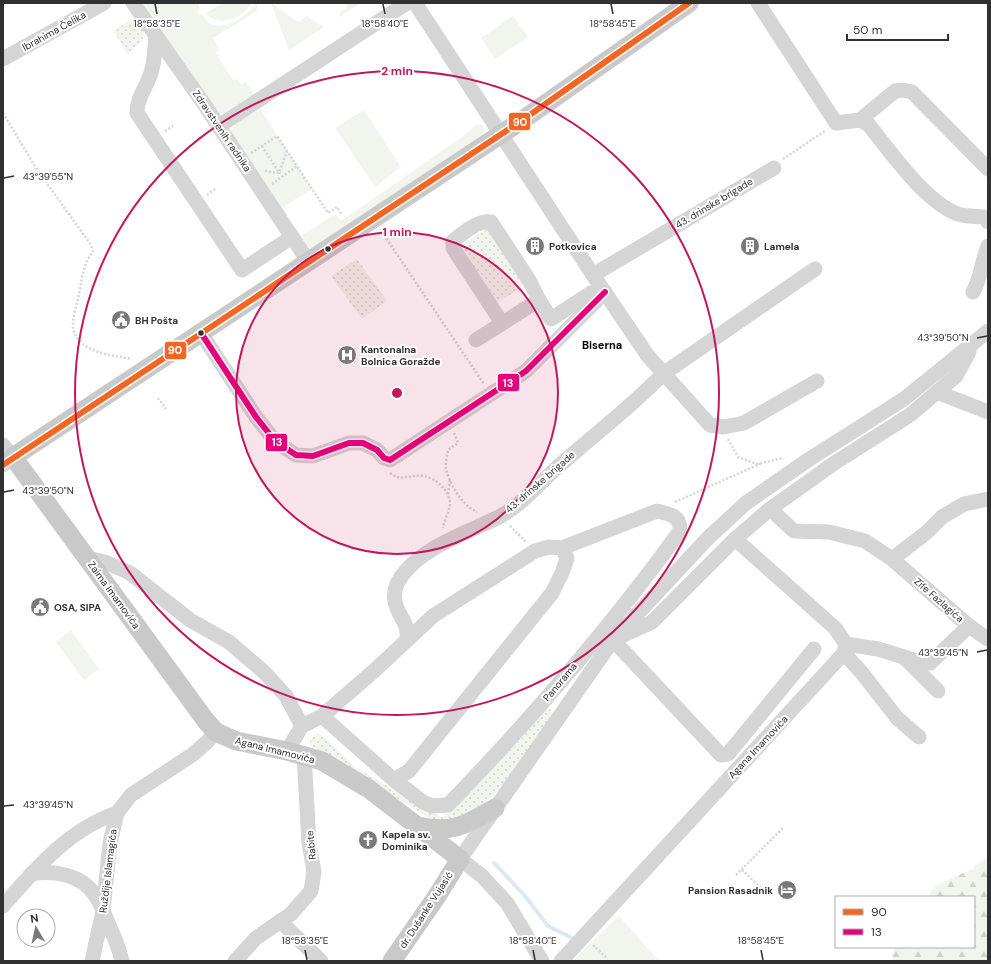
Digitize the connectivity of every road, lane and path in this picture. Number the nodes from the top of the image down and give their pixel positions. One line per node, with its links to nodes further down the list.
1 (104, 3): 8 (street, Ibrahima Čelika)
2 (133, 3): 7 (street, Zdravstvenih radnika)
3 (407, 3): 12 (street)
4 (415, 3): 13 (street)
5 (688, 3): 13 (main road)
6 (758, 3): 11 (street)
7 (156, 35): 12 (street, Zdravstvenih radnika); 26 (street)
8 (3, 59)
9 (3, 113): 39 (path)
10 (860, 120): 11 (street); 19 (street); 25 (street)
11 (836, 123): 18 (path)
12 (219, 126): 16 (street, Zdravstvenih radnika)
13 (501, 133): 24 (main road); 30 (street)
14 (262, 146): 15 (path); 16 (path); 20 (path)
15 (287, 151): 17 (path); 20 (path)
16 (244, 164): 20 (path); 22 (street, Zdravstvenih radnika)
17 (297, 166): 21 (path); 23 (path)
18 (774, 168): 30 (street, 43. drinske brigade)
19 (988, 169)
20 (279, 173): 21 (path)
21 (282, 177): 22 (path)
22 (262, 191): 26 (street, Zdravstvenih radnika)
23 (342, 215)
24 (373, 218): 28 (main road); 43 (path)
25 (988, 222)
26 (292, 237): 28 (street, Zdravstvenih radnika)
27 (988, 246): 32 (street)
28 (308, 261): 36 (main road)
29 (815, 269): 40 (street, 43. drinske brigade)
30 (593, 275): 31 (street)
31 (605, 292): 33 (street); 40 (street); 43 (street)
32 (972, 292)
33 (539, 300): 34 (street); 34 (street)
34 (502, 323): 37 (street)
35 (988, 331): 38 (street)
36 (201, 333): 39 (main road); 50 (street)
37 (476, 340)
38 (972, 346): 42 (street); 51 (street)
39 (154, 364): 49 (main road)
40 (663, 374): 48 (street); 61 (street, 43. drinske brigade)
41 (816, 381): 48 (street)
42 (937, 392): 46 (street); 59 (street)
43 (491, 394): 47 (street)
44 (158, 398): 45 (path)
45 (166, 409)
46 (988, 412)
47 (451, 421): 50 (street); 53 (path)
48 (724, 427): 52 (path)
49 (6, 456): 65 (main road, Zaima Imamovića)
50 (384, 458): 54 (path)
51 (808, 460): 52 (path); 70 (street)
52 (762, 463): 60 (path)
53 (450, 478): 55 (path); 56 (path)
54 (442, 487): 55 (path); 57 (path)
55 (448, 488): 56 (path); 57 (path)
56 (455, 489): 61 (path)
57 (448, 494): 63 (path)
58 (988, 499): 66 (street)
59 (770, 509): 62 (street); 66 (street, Zife Fazlagića)
60 (657, 511): 64 (street); 80 (street, Panorama)
61 (500, 516): 63 (street, 43. drinske brigade)
62 (735, 539): 70 (street); 71 (street)
63 (440, 545): 68 (street, 43. drinske brigade)
64 (562, 548): 68 (street); 80 (street)
65 (87, 558): 76 (street); 77 (main road, Zaima Imamovića)
66 (892, 559): 67 (street, Zife Fazlagića)
67 (969, 626): 69 (street, Zife Fazlagića); 73 (street)
68 (407, 638): 75 (street)
69 (988, 639)
70 (613, 640): 72 (street); 81 (street)
71 (845, 648): 73 (street); 78 (street); 93 (street, Agana Imamovića)
72 (814, 649)
73 (905, 658): 74 (street)
74 (938, 691)
75 (322, 716): 76 (street); 80 (street, Panorama)
76 (302, 726): 79 (street)
77 (216, 732): 79 (main road, Agana Imamovića); 82 (street, Ruždije Islamagića)
78 (919, 737)
79 (296, 753): 83 (main road, Agana Imamovića); 92 (street, Rabite)
80 (394, 780)
81 (495, 808): 83 (main road); 85 (street)
82 (117, 813): 87 (street); 91 (street, Ruždije Islamagića)
83 (416, 825): 85 (main road, Agana Imamovića)
84 (784, 828): 86 (path)
85 (460, 859): 99 (main road, dr. Dušanke Vujasić); 100 (street, Agana Imamovića)
86 (742, 870): 88 (path); 89 (path)
87 (31, 874): 90 (street); 91 (street)
88 (736, 875)
89 (763, 890)
90 (3, 906)
91 (103, 911): 95 (street, Ruždije Islamagića); 96 (street)
92 (280, 921): 97 (street, Rabite); 98 (street)
93 (584, 936): 94 (path); 101 (street, Agana Imamovića)
94 (607, 958)
95 (92, 961)
96 (122, 961)
97 (235, 961)
98 (322, 961)
99 (392, 961)
100 (542, 961)
101 (561, 961)

